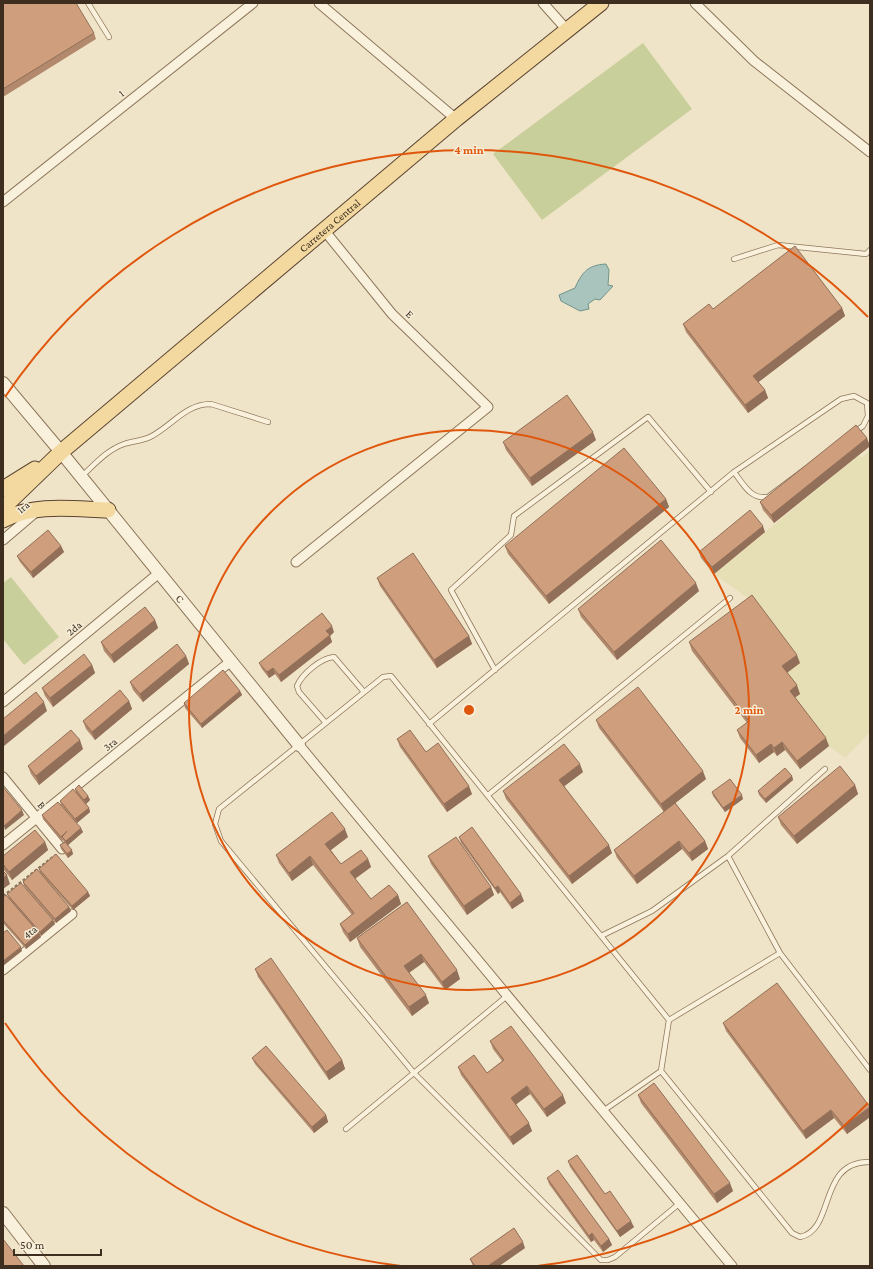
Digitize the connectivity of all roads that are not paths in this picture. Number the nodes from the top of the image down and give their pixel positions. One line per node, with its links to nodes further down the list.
1 (88, 3): 8 (lane)
2 (253, 3): 11 (street, 1)
3 (319, 3): 9 (street)
4 (543, 3): 7 (street)
5 (601, 3): 7 (main road, Carretera Central)
6 (695, 3): 10 (street)
7 (567, 30): 9 (main road, Carretera Central)
8 (109, 37)
9 (456, 119): 12 (main road, Carretera Central)
10 (870, 152)
11 (3, 202)
12 (324, 230): 18 (main road, Carretera Central); 28 (street, E)
13 (870, 250): 14 (lane)
14 (734, 259)
15 (3, 384): 18 (street, C)
16 (868, 402): 19 (lane); 19 (lane)
17 (268, 422): 20 (lane)
18 (61, 452): 20 (street, C); 21 (main road, Carretera Central); 23 (main road, Carretera Central)
19 (734, 472): 22 (lane)
20 (81, 477): 25 (street, C)
21 (3, 489)
22 (711, 492): 32 (lane); 32 (lane)
23 (3, 508)
24 (40, 508): 25 (main road); 26 (main road); 27 (street, 1ra)
25 (108, 510): 29 (street, C)
26 (3, 520)
27 (3, 540)
28 (296, 562)
29 (159, 573): 31 (street, C); 34 (street, 2da)
30 (730, 598): 40 (lane)
31 (231, 661): 37 (street, C); 41 (street, 3ra)
32 (495, 670): 36 (lane)
33 (364, 692): 35 (lane); 35 (lane); 36 (lane)
34 (3, 702)
35 (326, 723): 37 (lane)
36 (430, 724): 40 (lane)
37 (299, 745): 49 (street); 53 (lane)
38 (825, 769): 44 (lane)
39 (3, 777): 41 (street, B)
40 (488, 796): 46 (lane)
41 (36, 817): 42 (street, 3ra); 43 (street, B)
42 (3, 845)
43 (62, 849)
44 (728, 856): 46 (lane); 47 (lane)
45 (72, 914): 48 (street, 4ta)
46 (601, 936): 50 (lane)
47 (780, 953): 50 (lane); 51 (lane)
48 (3, 970)
49 (507, 996): 53 (lane); 54 (street)
50 (669, 1020): 52 (lane)
51 (870, 1070)
52 (661, 1071): 54 (lane); 56 (lane)
53 (414, 1073): 55 (lane); 57 (lane)
54 (603, 1111): 57 (street)
55 (346, 1129)
56 (870, 1162)
57 (680, 1203): 60 (street)
58 (3, 1213): 59 (street)
59 (44, 1266)
60 (732, 1266)

